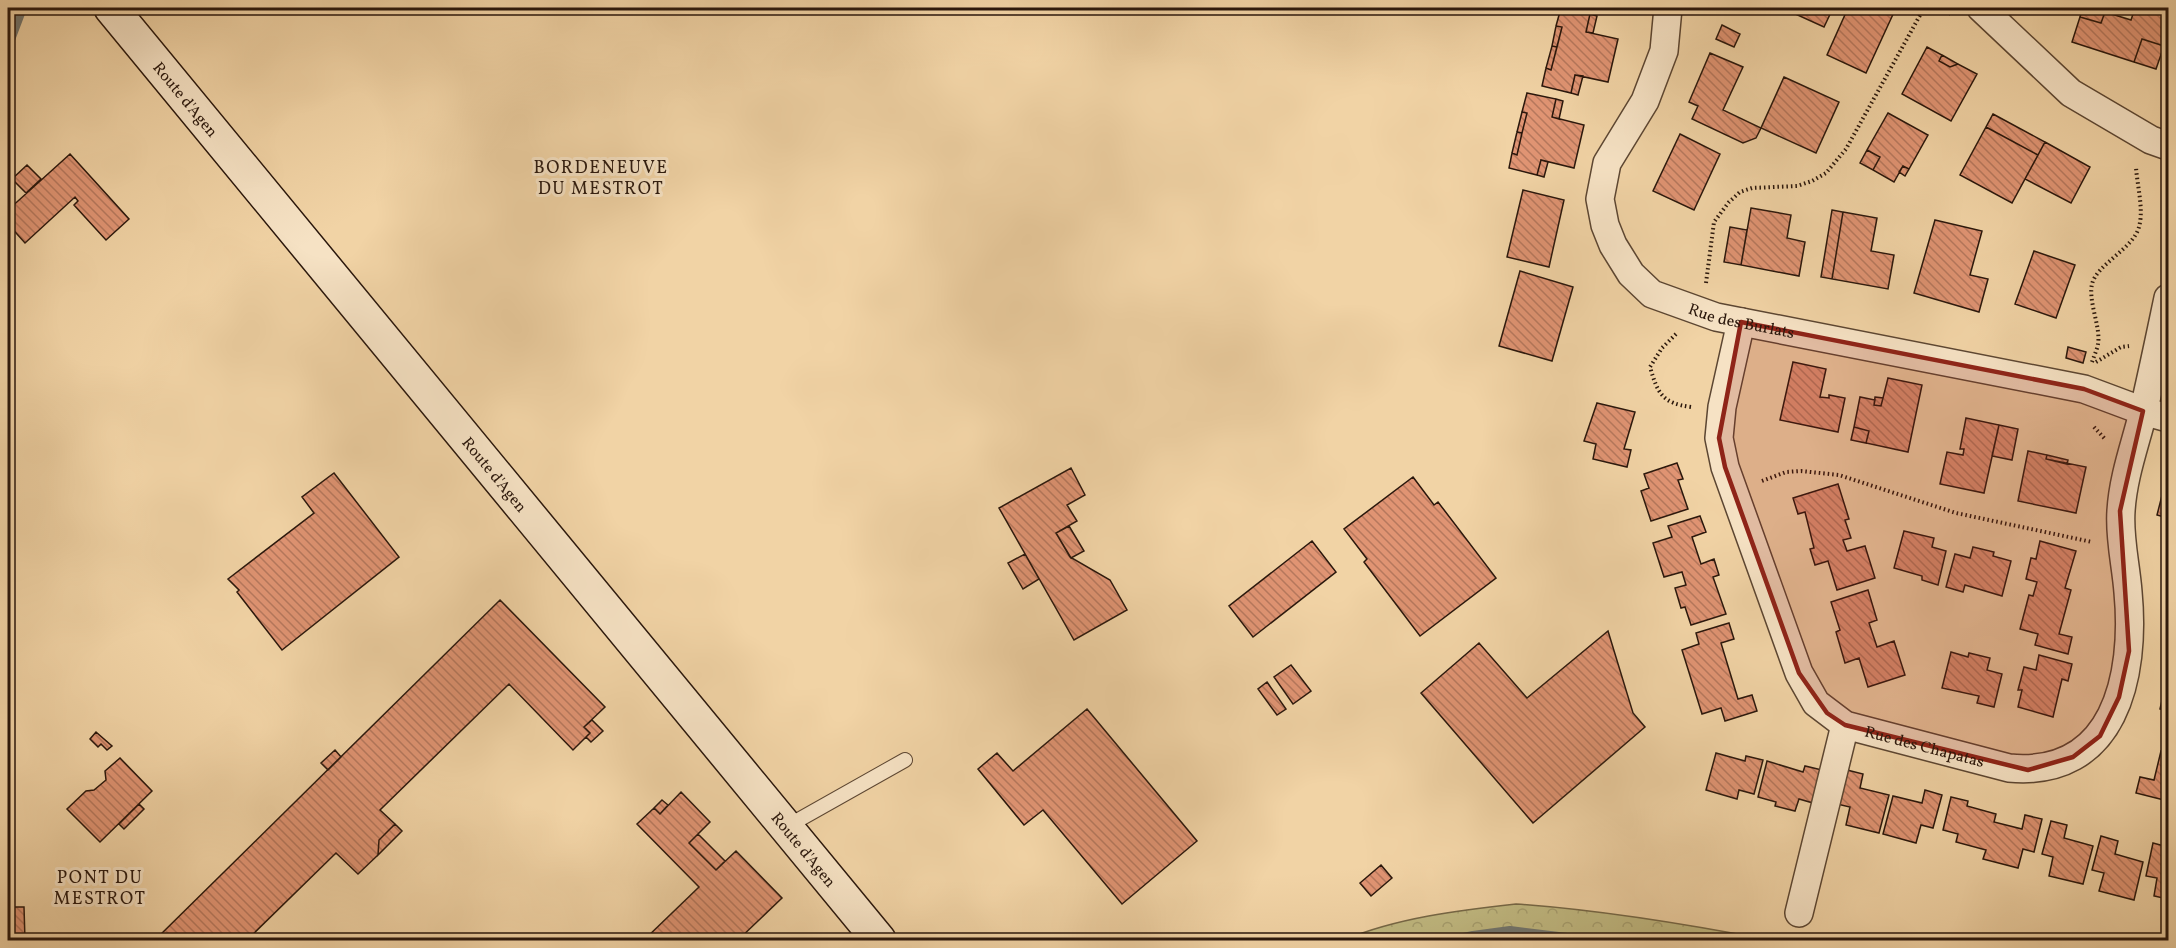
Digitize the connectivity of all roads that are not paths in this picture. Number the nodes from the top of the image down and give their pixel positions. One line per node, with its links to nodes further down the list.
1 (111, 8): 10 (main road, Route d'Agen)
2 (1668, 8): 6 (street, Rue des Burlats)
3 (1981, 8): 4 (street)
4 (2160, 143)
5 (2169, 298): 7 (street, Rue des Chapatas)
6 (1742, 322): 7 (street, Rue des Burlats); 8 (street, Rue des Chapatas)
7 (2156, 415): 8 (street, Rue des Chapatas)
8 (1845, 725): 11 (street)
9 (905, 760): 10 (lane)
10 (786, 827): 12 (main road, Route d'Agen)
11 (1798, 913)
12 (879, 940)

